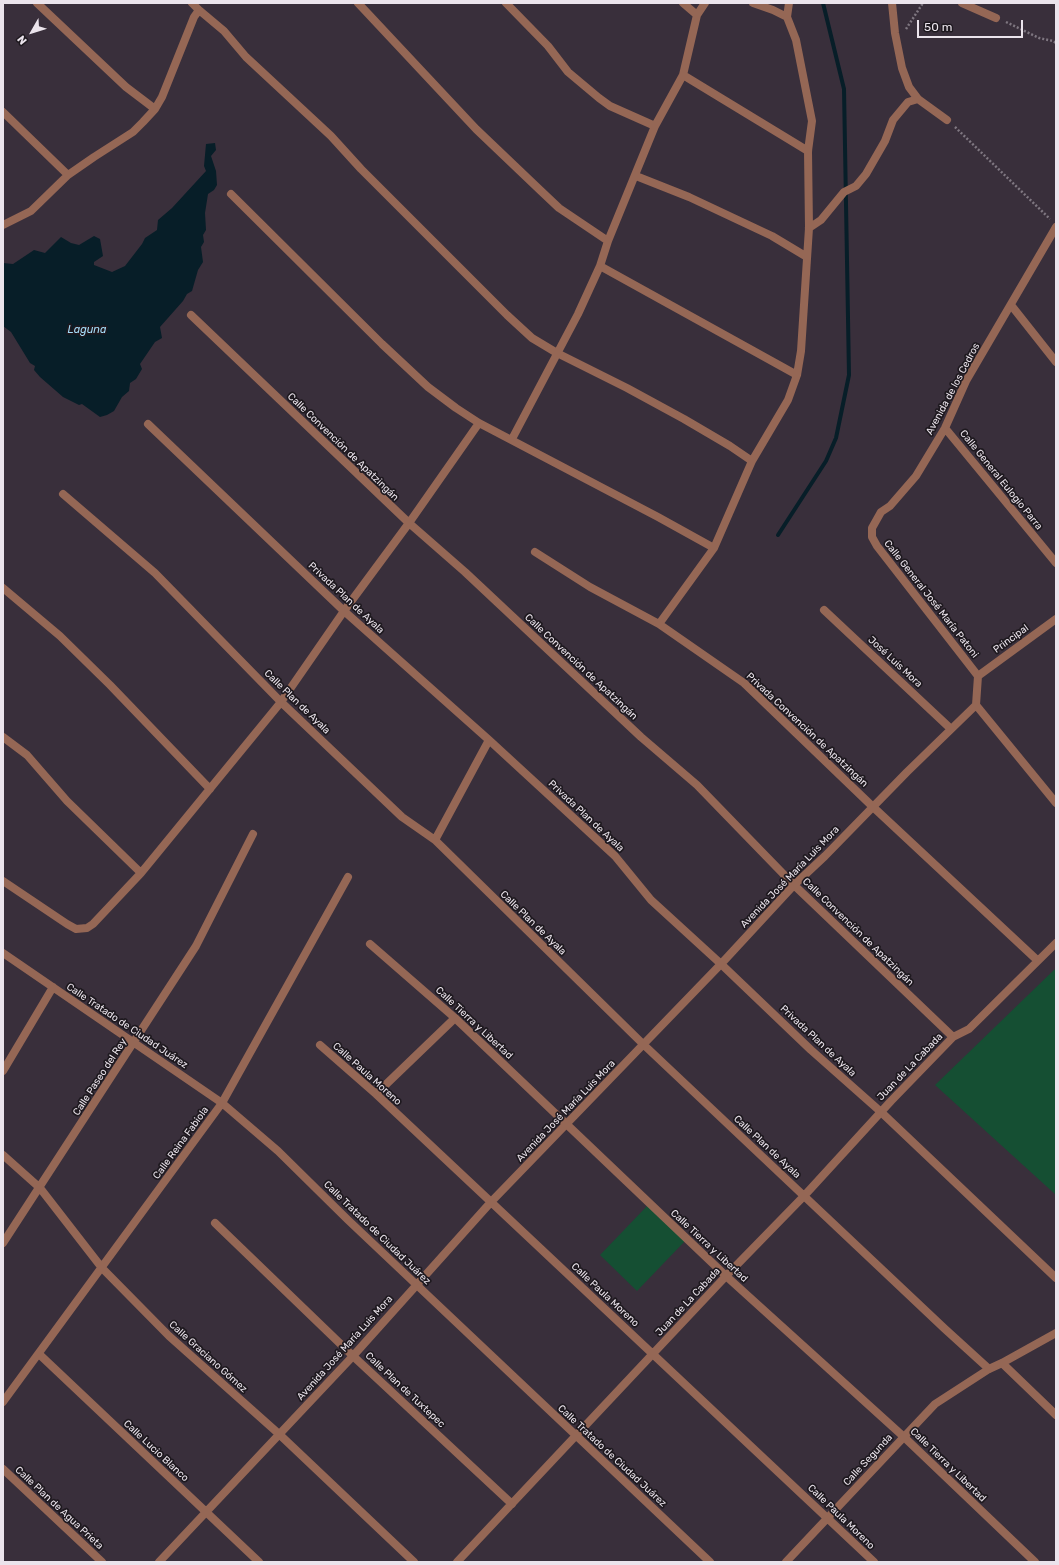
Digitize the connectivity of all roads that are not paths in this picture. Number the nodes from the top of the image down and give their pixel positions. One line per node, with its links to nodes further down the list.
1 (37, 3): 17 (street)
2 (192, 3): 11 (street)
3 (358, 3): 28 (street)
4 (506, 3): 20 (street)
5 (683, 3): 12 (street)
6 (705, 3): 12 (street)
7 (753, 3): 13 (street)
8 (789, 3): 13 (street)
9 (892, 3): 16 (street)
10 (962, 3): 14 (street)
11 (199, 10): 17 (street); 33 (street)
12 (697, 15): 15 (street)
13 (787, 17): 21 (street)
14 (996, 18)
15 (683, 75): 20 (street); 21 (street)
16 (918, 99): 19 (street); 27 (street)
17 (155, 109): 22 (street)
18 (3, 112): 22 (street)
19 (947, 120)
20 (655, 126): 23 (street)
21 (808, 151): 27 (street)
22 (68, 175): 25 (street)
23 (636, 176): 28 (street); 29 (street)
24 (231, 194): 36 (street)
25 (3, 225)
26 (1056, 227): 31 (street, Avenida de los Cedros)
27 (809, 228): 29 (street)
28 (608, 241): 30 (street)
29 (807, 257): 35 (street)
30 (600, 266): 33 (street); 35 (street)
31 (1011, 305): 34 (street); 38 (street, Avenida de los Cedros)
32 (191, 315): 42 (street, Calle Convención de Apatzingán)
33 (557, 353): 39 (street); 40 (street)
34 (1056, 362)
35 (797, 376): 40 (street)
36 (479, 422): 39 (street); 42 (street)
37 (148, 424): 49 (street, Privada Plan de Ayala)
38 (945, 428): 43 (street, Avenida de los Cedros); 46 (street, Calle General Eulogio Parra)
39 (512, 439): 44 (street)
40 (752, 461): 44 (street)
41 (63, 494): 53 (street, Calle Plan de Ayala)
42 (409, 523): 49 (street); 66 (street, Calle Convención de Apatzingán)
43 (871, 532): 52 (street, Calle General José María Patoni)
44 (714, 548): 51 (street)
45 (535, 552): 51 (street, Privada Convención de Apatzingán)
46 (1056, 563)
47 (3, 588): 58 (street)
48 (824, 610): 55 (street, José Luis Mora)
49 (344, 611): 53 (street); 57 (street, Privada Plan de Ayala)
50 (1056, 619): 52 (street, Principal)
51 (659, 624): 60 (street, Privada Convención de Apatzingán)
52 (978, 676): 54 (street)
53 (281, 702): 58 (street); 62 (street, Calle Plan de Ayala)
54 (976, 705): 55 (street, Avenida José María Luis Mora); 59 (street)
55 (951, 729): 60 (street, Avenida José María Luis Mora)
56 (3, 737): 63 (street)
57 (489, 740): 62 (street); 71 (street, Privada Plan de Ayala)
58 (210, 789): 63 (street)
59 (1056, 803)
60 (872, 806): 66 (street, Avenida José María Luis Mora); 70 (street, Privada Convención de Apatzingán)
61 (253, 834): 75 (street, Calle Paseo del Rey)
62 (435, 840): 77 (street, Calle Plan de Ayala)
63 (141, 873): 65 (street)
64 (348, 877): 80 (street, Calle Reina Fabiola)
65 (3, 881)
66 (794, 885): 71 (street, Avenida José María Luis Mora); 74 (street, Calle Convención de Apatzingán)
67 (1056, 943): 70 (street, Juan de La Cabada)
68 (370, 944): 73 (street, Calle Tierra y Libertad)
69 (3, 952): 72 (street, Calle Tratado de Ciudad Juárez)
70 (1037, 960): 74 (street, Juan de La Cabada)
71 (721, 964): 77 (street, Avenida José María Luis Mora); 81 (street, Privada Plan de Ayala)
72 (53, 987): 75 (street, Calle Tratado de Ciudad Juárez); 78 (street)
73 (455, 1018): 79 (street); 82 (street, Calle Tierra y Libertad)
74 (953, 1036): 81 (street, Juan de La Cabada)
75 (134, 1043): 80 (street, Calle Tratado de Ciudad Juárez); 84 (street, Calle Paseo del Rey)
76 (320, 1045): 79 (street, Calle Paula Moreno)
77 (644, 1045): 82 (street, Avenida José María Luis Mora); 85 (street, Calle Plan de Ayala)
78 (3, 1070)
79 (376, 1094): 86 (street, Calle Paula Moreno)
80 (222, 1103): 89 (street, Calle Reina Fabiola); 92 (street, Calle Tratado de Ciudad Juárez)
81 (881, 1112): 85 (street, Juan de La Cabada); 91 (street, Privada Plan de Ayala)
82 (566, 1125): 86 (street, Avenida José María Luis Mora); 90 (street, Calle Tierra y Libertad)
83 (3, 1155): 84 (street, Calle Graciano Gómez)
84 (40, 1188): 88 (street, Calle Paseo del Rey); 89 (street, Calle Graciano Gómez)
85 (804, 1196): 90 (street, Juan de La Cabada); 98 (street, Calle Plan de Ayala)
86 (491, 1202): 92 (street, Avenida José María Luis Mora); 95 (street, Calle Paula Moreno)
87 (215, 1224): 96 (street, Calle Plan de Tuxtepec)
88 (3, 1243)
89 (102, 1268): 94 (street, Calle Reina Fabiola); 101 (street, Calle Graciano Gómez)
90 (726, 1276): 95 (street, Juan de La Cabada); 103 (street, Calle Tierra y Libertad)
91 (1056, 1278)
92 (416, 1285): 96 (street, Avenida José María Luis Mora); 102 (street, Calle Tratado de Ciudad Juárez)
93 (1056, 1332): 97 (street, Calle Segunda)
94 (39, 1354): 99 (street, Calle Reina Fabiola); 106 (street, Calle Lucio Blanco)
95 (654, 1354): 102 (street, Juan de La Cabada); 107 (street, Calle Paula Moreno)
96 (353, 1356): 101 (street, Avenida José María Luis Mora); 105 (street, Calle Plan de Tuxtepec)
97 (1002, 1363): 98 (street, Calle Segunda); 100 (street)
98 (988, 1369): 103 (street, Calle Segunda)
99 (3, 1402)
100 (1056, 1415)
101 (279, 1434): 106 (street, Avenida José María Luis Mora); 111 (street, Calle Graciano Gómez)
102 (576, 1436): 105 (street, Juan de La Cabada); 113 (street, Calle Tratado de Ciudad Juárez)
103 (904, 1437): 107 (street, Calle Segunda); 116 (street, Calle Tierra y Libertad)
104 (3, 1469): 108 (street, Calle Plan de Agua Prieta)
105 (512, 1504): 112 (street, Juan de La Cabada)
106 (206, 1512): 109 (street, Avenida José María Luis Mora); 110 (street, Calle Lucio Blanco)
107 (828, 1518): 114 (street, Calle Segunda); 115 (street, Calle Paula Moreno)
108 (102, 1562)
109 (159, 1562)
110 (259, 1562)
111 (414, 1562)
112 (457, 1562)
113 (710, 1562)
114 (786, 1562)
115 (874, 1562)
116 (1034, 1562)

